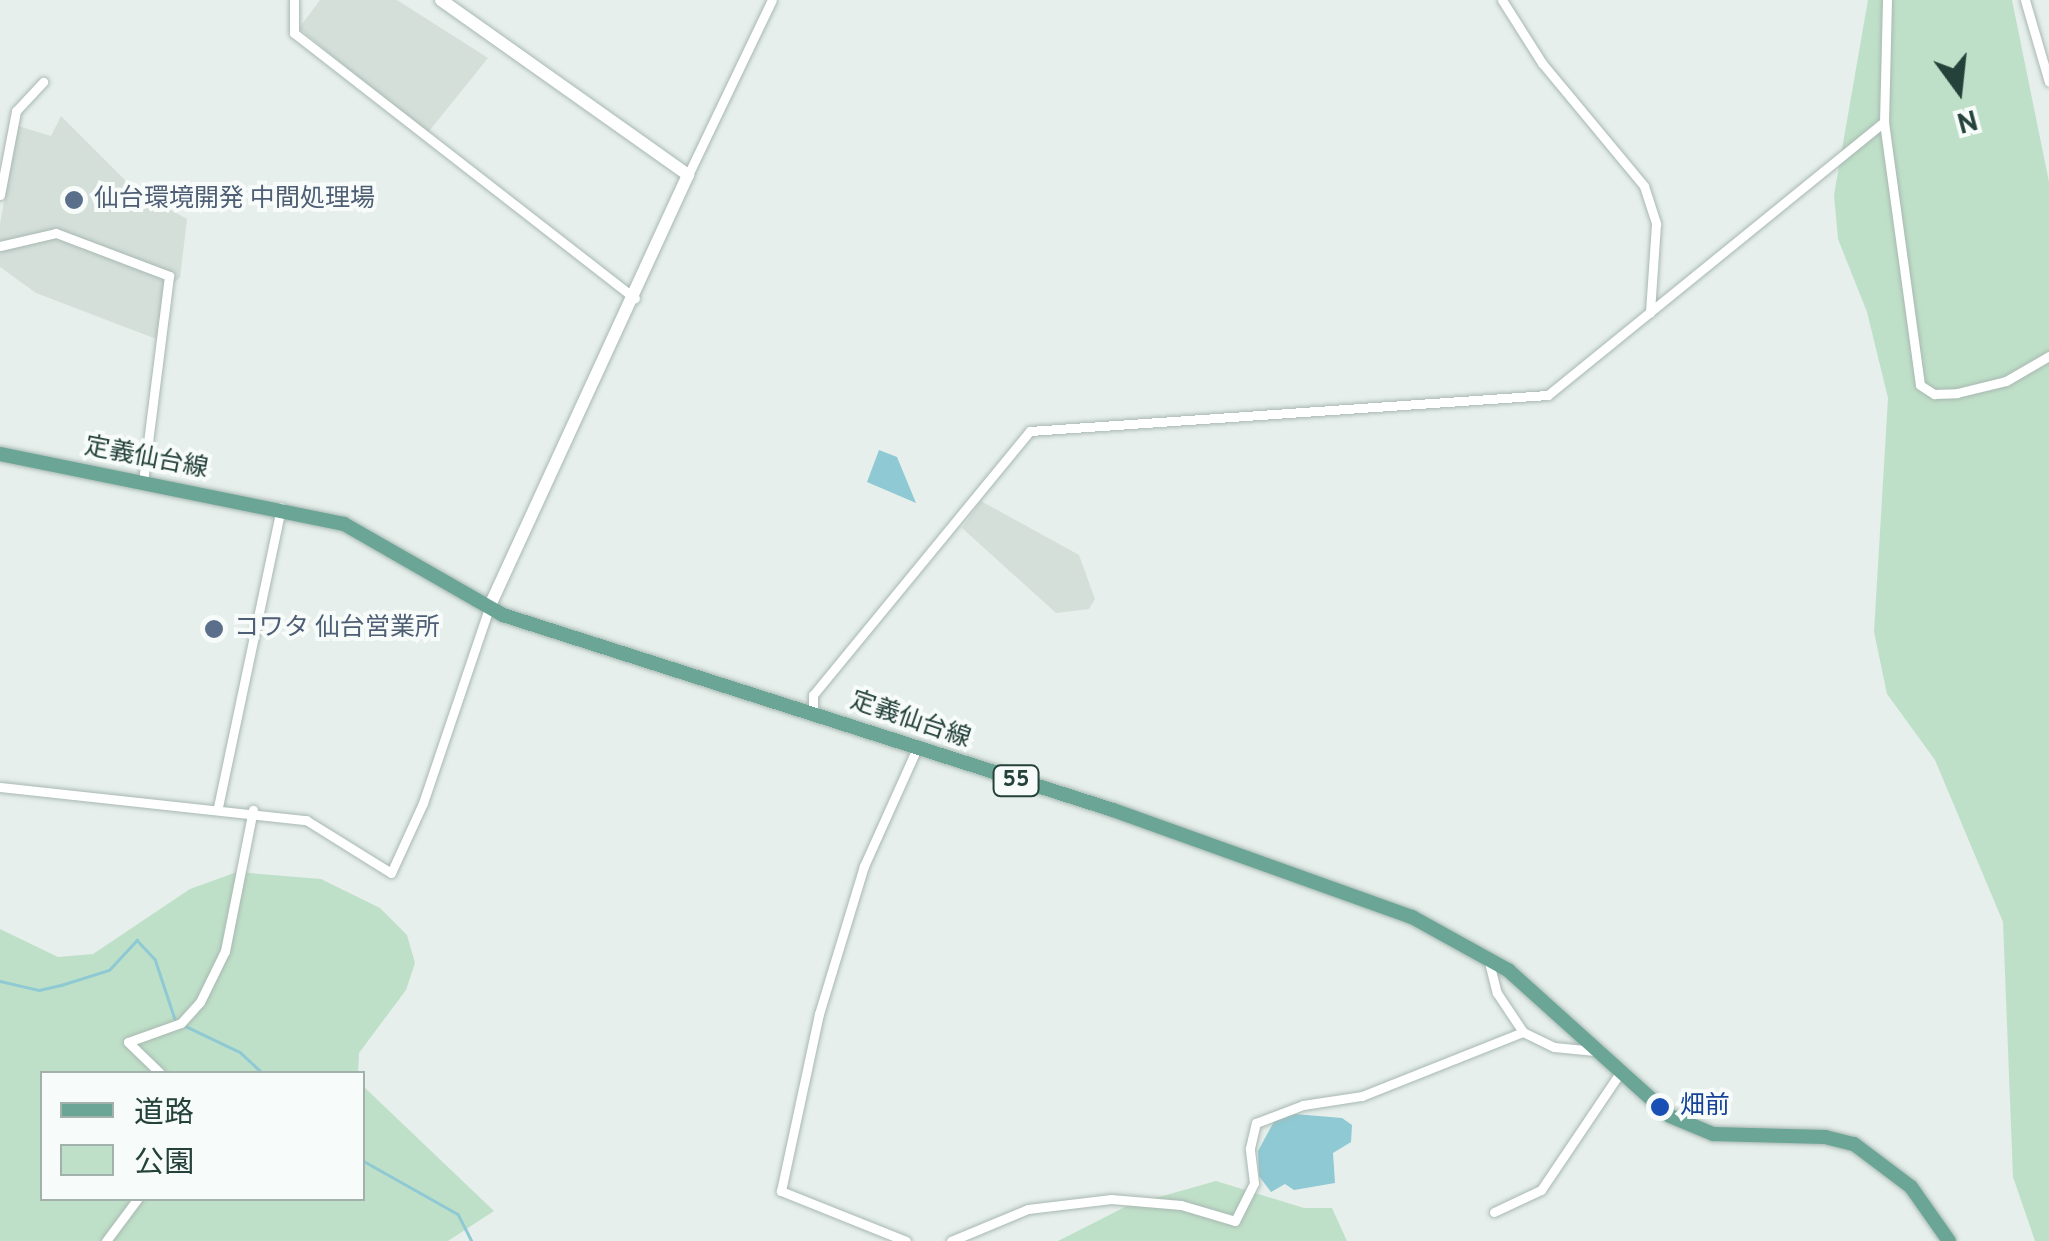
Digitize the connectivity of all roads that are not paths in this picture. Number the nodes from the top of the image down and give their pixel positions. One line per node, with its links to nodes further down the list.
1 (294, 0): 13 (street)
2 (441, 0): 10 (street)
3 (772, 0): 10 (street)
4 (1502, 0): 14 (street)
5 (1887, 0): 9 (street)
6 (2025, 0): 8 (street)
7 (43, 82): 11 (street)
8 (2049, 82)
9 (1884, 122): 14 (street); 15 (street)
10 (688, 175): 13 (street)
11 (0, 195)
12 (0, 246): 17 (street)
13 (635, 298): 19 (street)
14 (1650, 314): 20 (street)
15 (2049, 356)
16 (0, 454): 17 (main road, 定義仙台線 / 55)
17 (143, 482): 18 (main road, 定義仙台線 / 55)
18 (281, 508): 19 (main road, 定義仙台線 / 55); 23 (street)
19 (489, 608): 20 (main road, 定義仙台線 / 55); 24 (street)
20 (813, 712): 21 (main road, 定義仙台線 / 55)
21 (916, 748): 25 (main road, 定義仙台線 / 55); 33 (street)
22 (0, 787): 23 (street)
23 (218, 808): 24 (street)
24 (253, 810): 28 (street)
25 (1487, 955): 26 (street); 27 (main road, 定義仙台線 / 55)
26 (1524, 1032): 27 (street); 34 (street)
27 (1598, 1052): 29 (main road, 定義仙台線 / 55)
28 (158, 1071)
29 (1620, 1073): 31 (street); 35 (main road, 定義仙台線 / 55)
30 (136, 1201): 32 (street)
31 (1494, 1212)
32 (106, 1241)
33 (906, 1241)
34 (951, 1241)
35 (1949, 1241)

